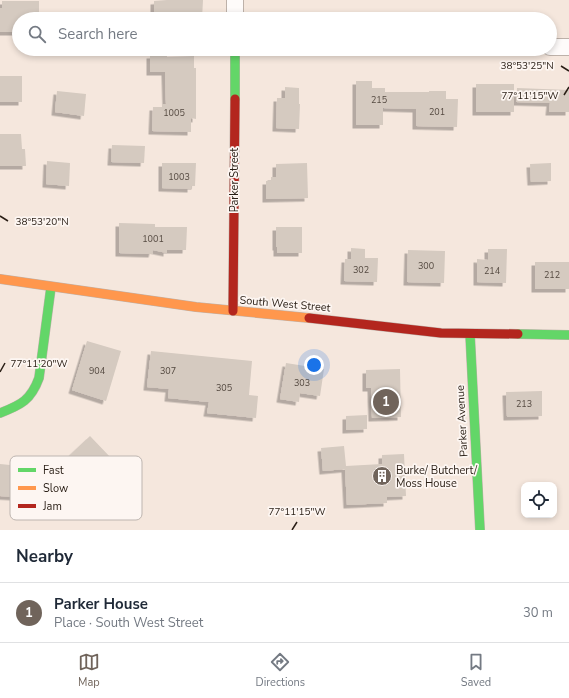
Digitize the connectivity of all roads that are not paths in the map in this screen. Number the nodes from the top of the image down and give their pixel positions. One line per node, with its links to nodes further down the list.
1 (235, 0): 2 (street)
2 (235, 12)
3 (557, 47): 4 (street)
4 (569, 47)
5 (235, 56): 8 (street, Parker Street)
6 (0, 279): 7 (street, South West Street)
7 (51, 287): 8 (street, South West Street); 11 (street)
8 (233, 311): 9 (street, South West Street)
9 (470, 334): 10 (street, South West Street); 12 (street, Parker Avenue)
10 (569, 335)
11 (0, 413)
12 (480, 530)

